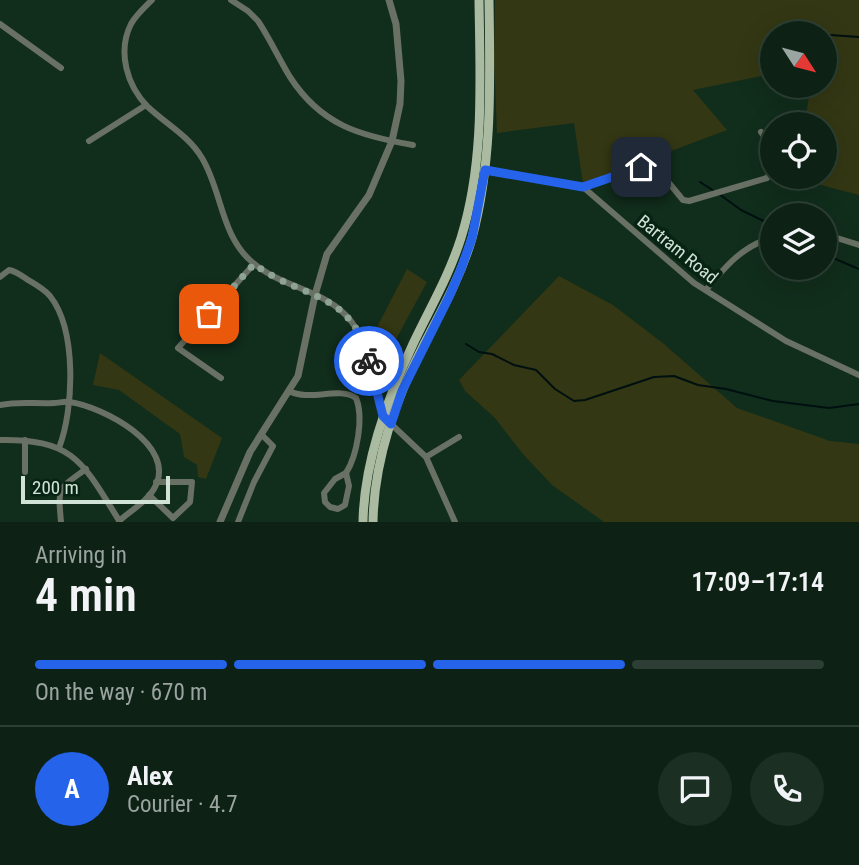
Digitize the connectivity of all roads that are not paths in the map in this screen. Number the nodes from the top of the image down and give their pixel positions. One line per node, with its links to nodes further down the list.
1 (152, 0): 8 (street)
2 (231, 0): 10 (street)
3 (389, 0): 10 (street)
4 (479, 0): 12 (main road)
5 (489, 0): 12 (main road)
6 (0, 24): 7 (street)
7 (61, 68)
8 (146, 105): 9 (street); 18 (street)
9 (89, 141)
10 (392, 141): 11 (street); 21 (street)
11 (413, 145)
12 (480, 170): 14 (street); 27 (main road)
13 (760, 180): 14 (street)
14 (583, 187): 20 (street, Bartram Road)
15 (837, 238): 17 (street)
16 (760, 242): 20 (street)
17 (859, 245)
18 (254, 264): 21 (street); 23 (street)
19 (0, 277): 25 (street)
20 (706, 290): 22 (street, Bartram Road)
21 (315, 295): 24 (street); 27 (street)
22 (859, 375)
23 (221, 378)
24 (289, 391): 28 (street); 36 (street)
25 (69, 402): 26 (street); 32 (street); 37 (street)
26 (0, 405)
27 (387, 420): 33 (street); 43 (main road); 44 (main road)
28 (261, 434): 41 (street); 42 (street)
29 (459, 437): 33 (street)
30 (0, 440): 31 (street)
31 (25, 440): 32 (street); 35 (street)
32 (59, 448): 34 (street)
33 (426, 457): 45 (street)
34 (86, 469): 39 (street); 40 (street)
35 (24, 472)
36 (346, 473): 36 (street)
37 (156, 482): 38 (street); 38 (street)
38 (149, 495): 39 (street)
39 (119, 521)
40 (61, 522)
41 (221, 522)
42 (238, 522)
43 (363, 522)
44 (373, 522)
45 (455, 522)

